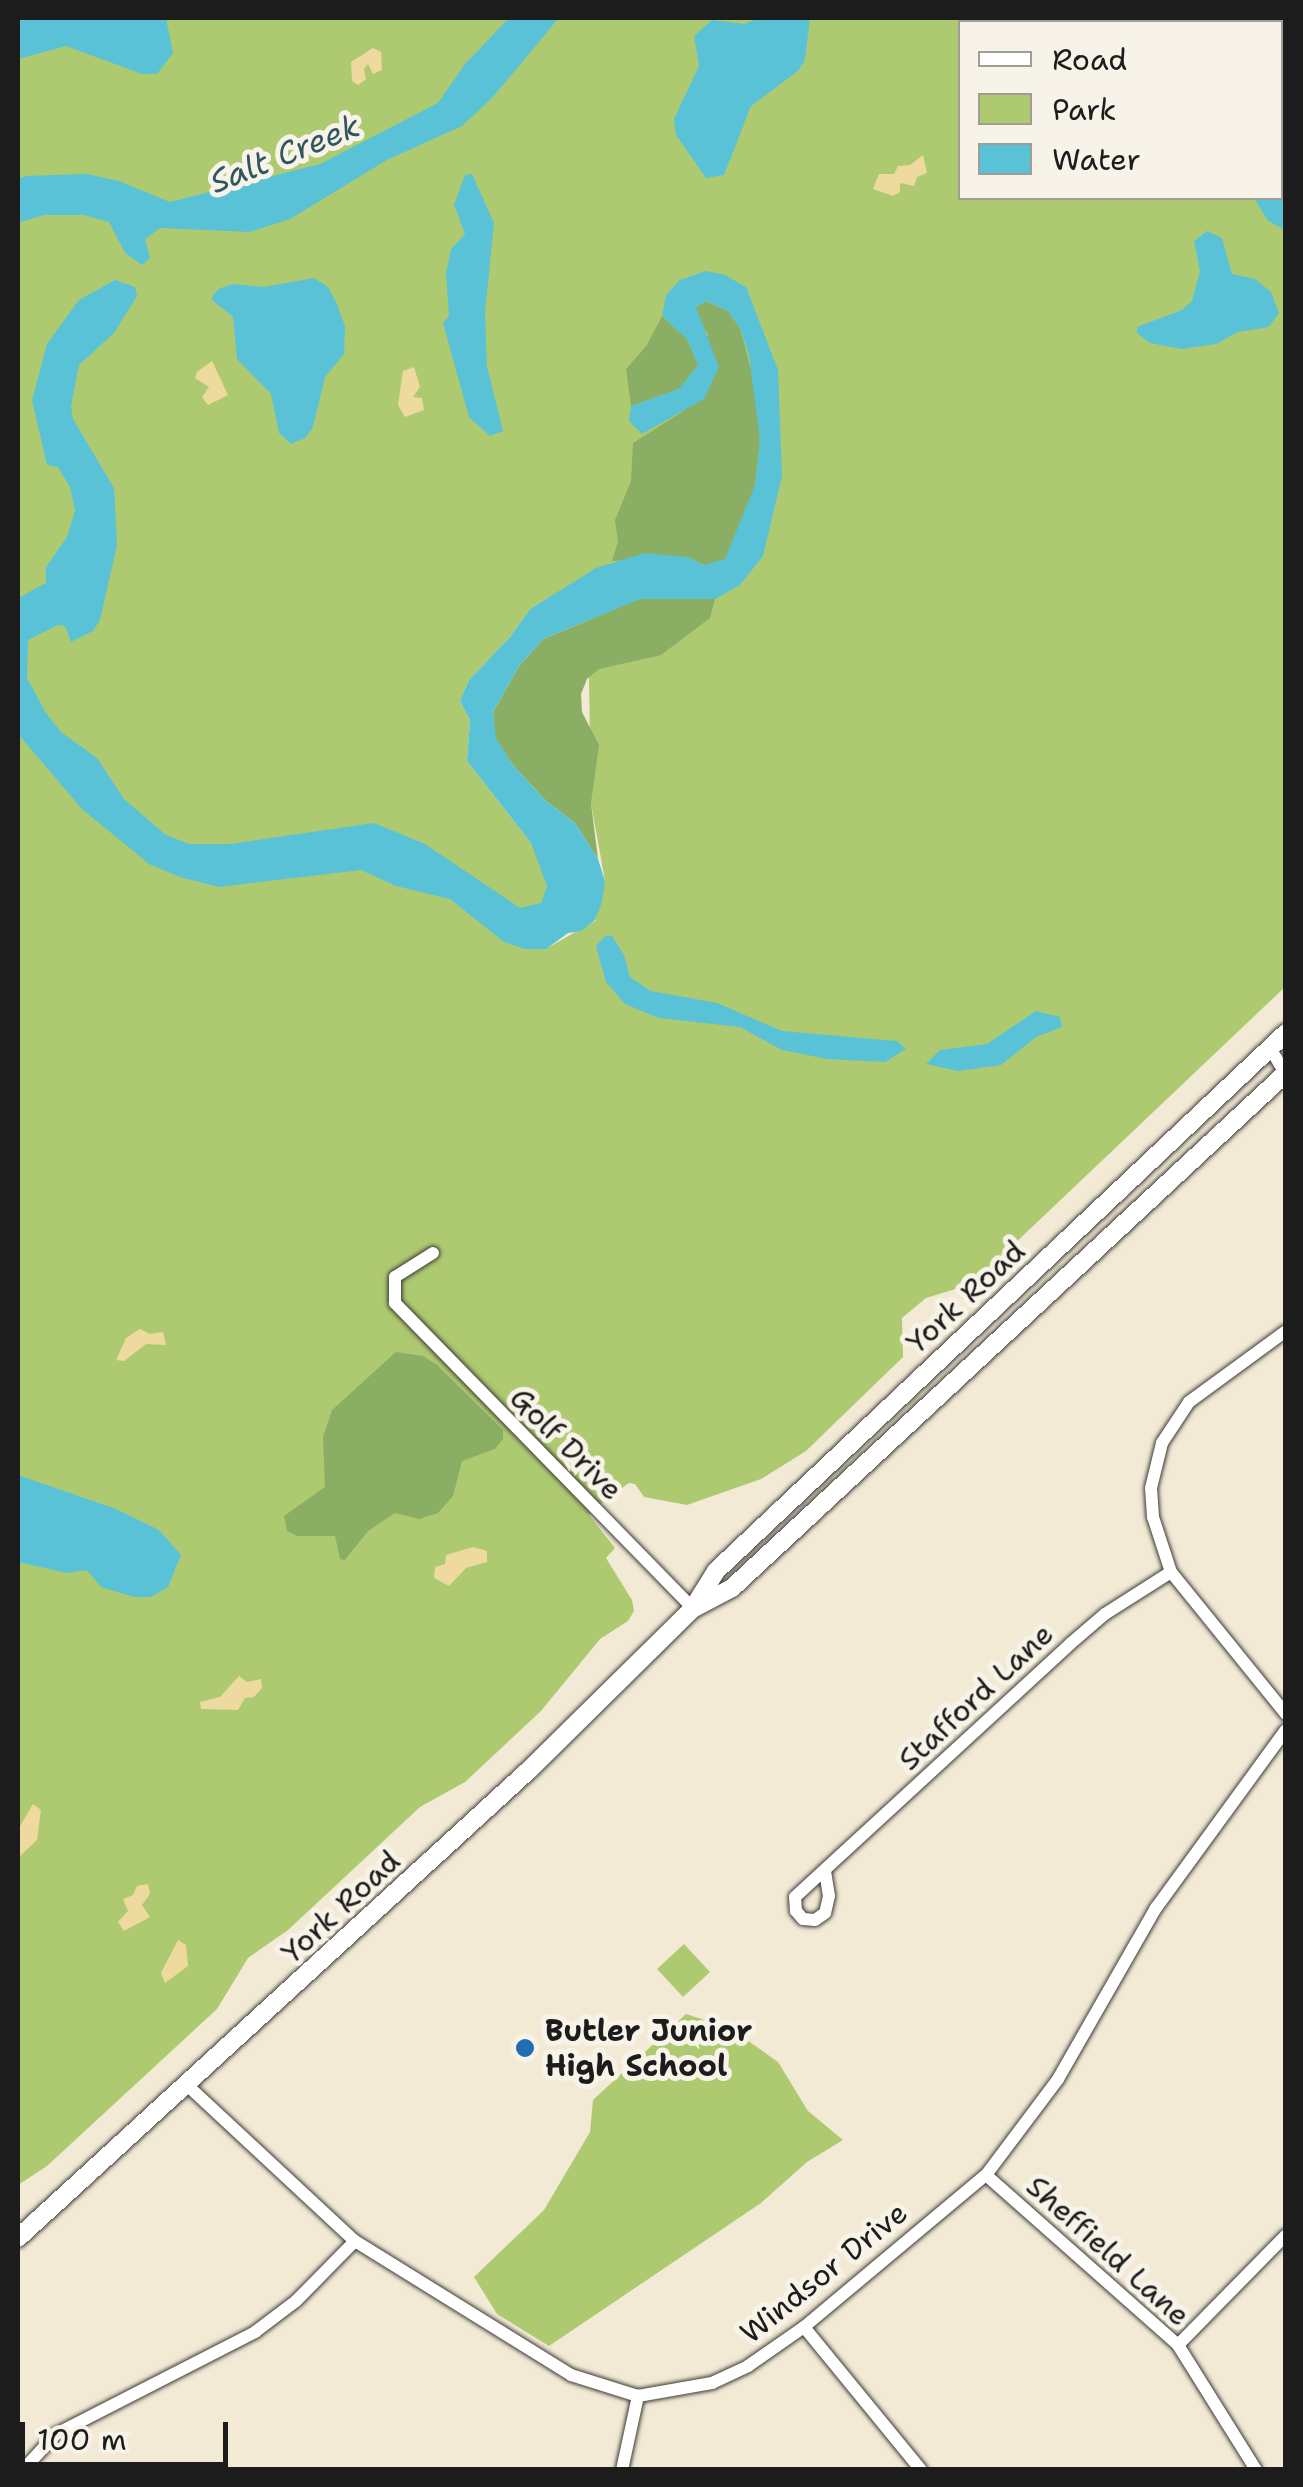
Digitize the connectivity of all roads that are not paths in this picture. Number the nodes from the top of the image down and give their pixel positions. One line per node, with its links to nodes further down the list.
1 (1286, 1034): 2 (main road, York Road)
2 (1270, 1048): 3 (street); 7 (main road, York Road)
3 (1285, 1074): 7 (main road, York Road)
4 (433, 1253): 7 (street, Golf Drive)
5 (1286, 1331): 6 (street)
6 (1171, 1572): 8 (street); 10 (street, Stafford Lane)
7 (693, 1608): 11 (main road, York Road)
8 (1286, 1714)
9 (1286, 1730): 12 (street, Windsor Drive)
10 (825, 1870)
11 (188, 2086): 14 (main road, York Road); 15 (street, Windsor Drive)
12 (986, 2175): 16 (street, Windsor Drive); 17 (street, Sheffield Lane)
13 (1286, 2236): 17 (street)
14 (18, 2238)
15 (355, 2241): 18 (street, Windsor Drive); 19 (street)
16 (804, 2327): 18 (street, Windsor Drive); 21 (street)
17 (1178, 2345): 22 (street, Sheffield Lane)
18 (638, 2396): 20 (street)
19 (23, 2470)
20 (622, 2470)
21 (920, 2470)
22 (1256, 2470)

